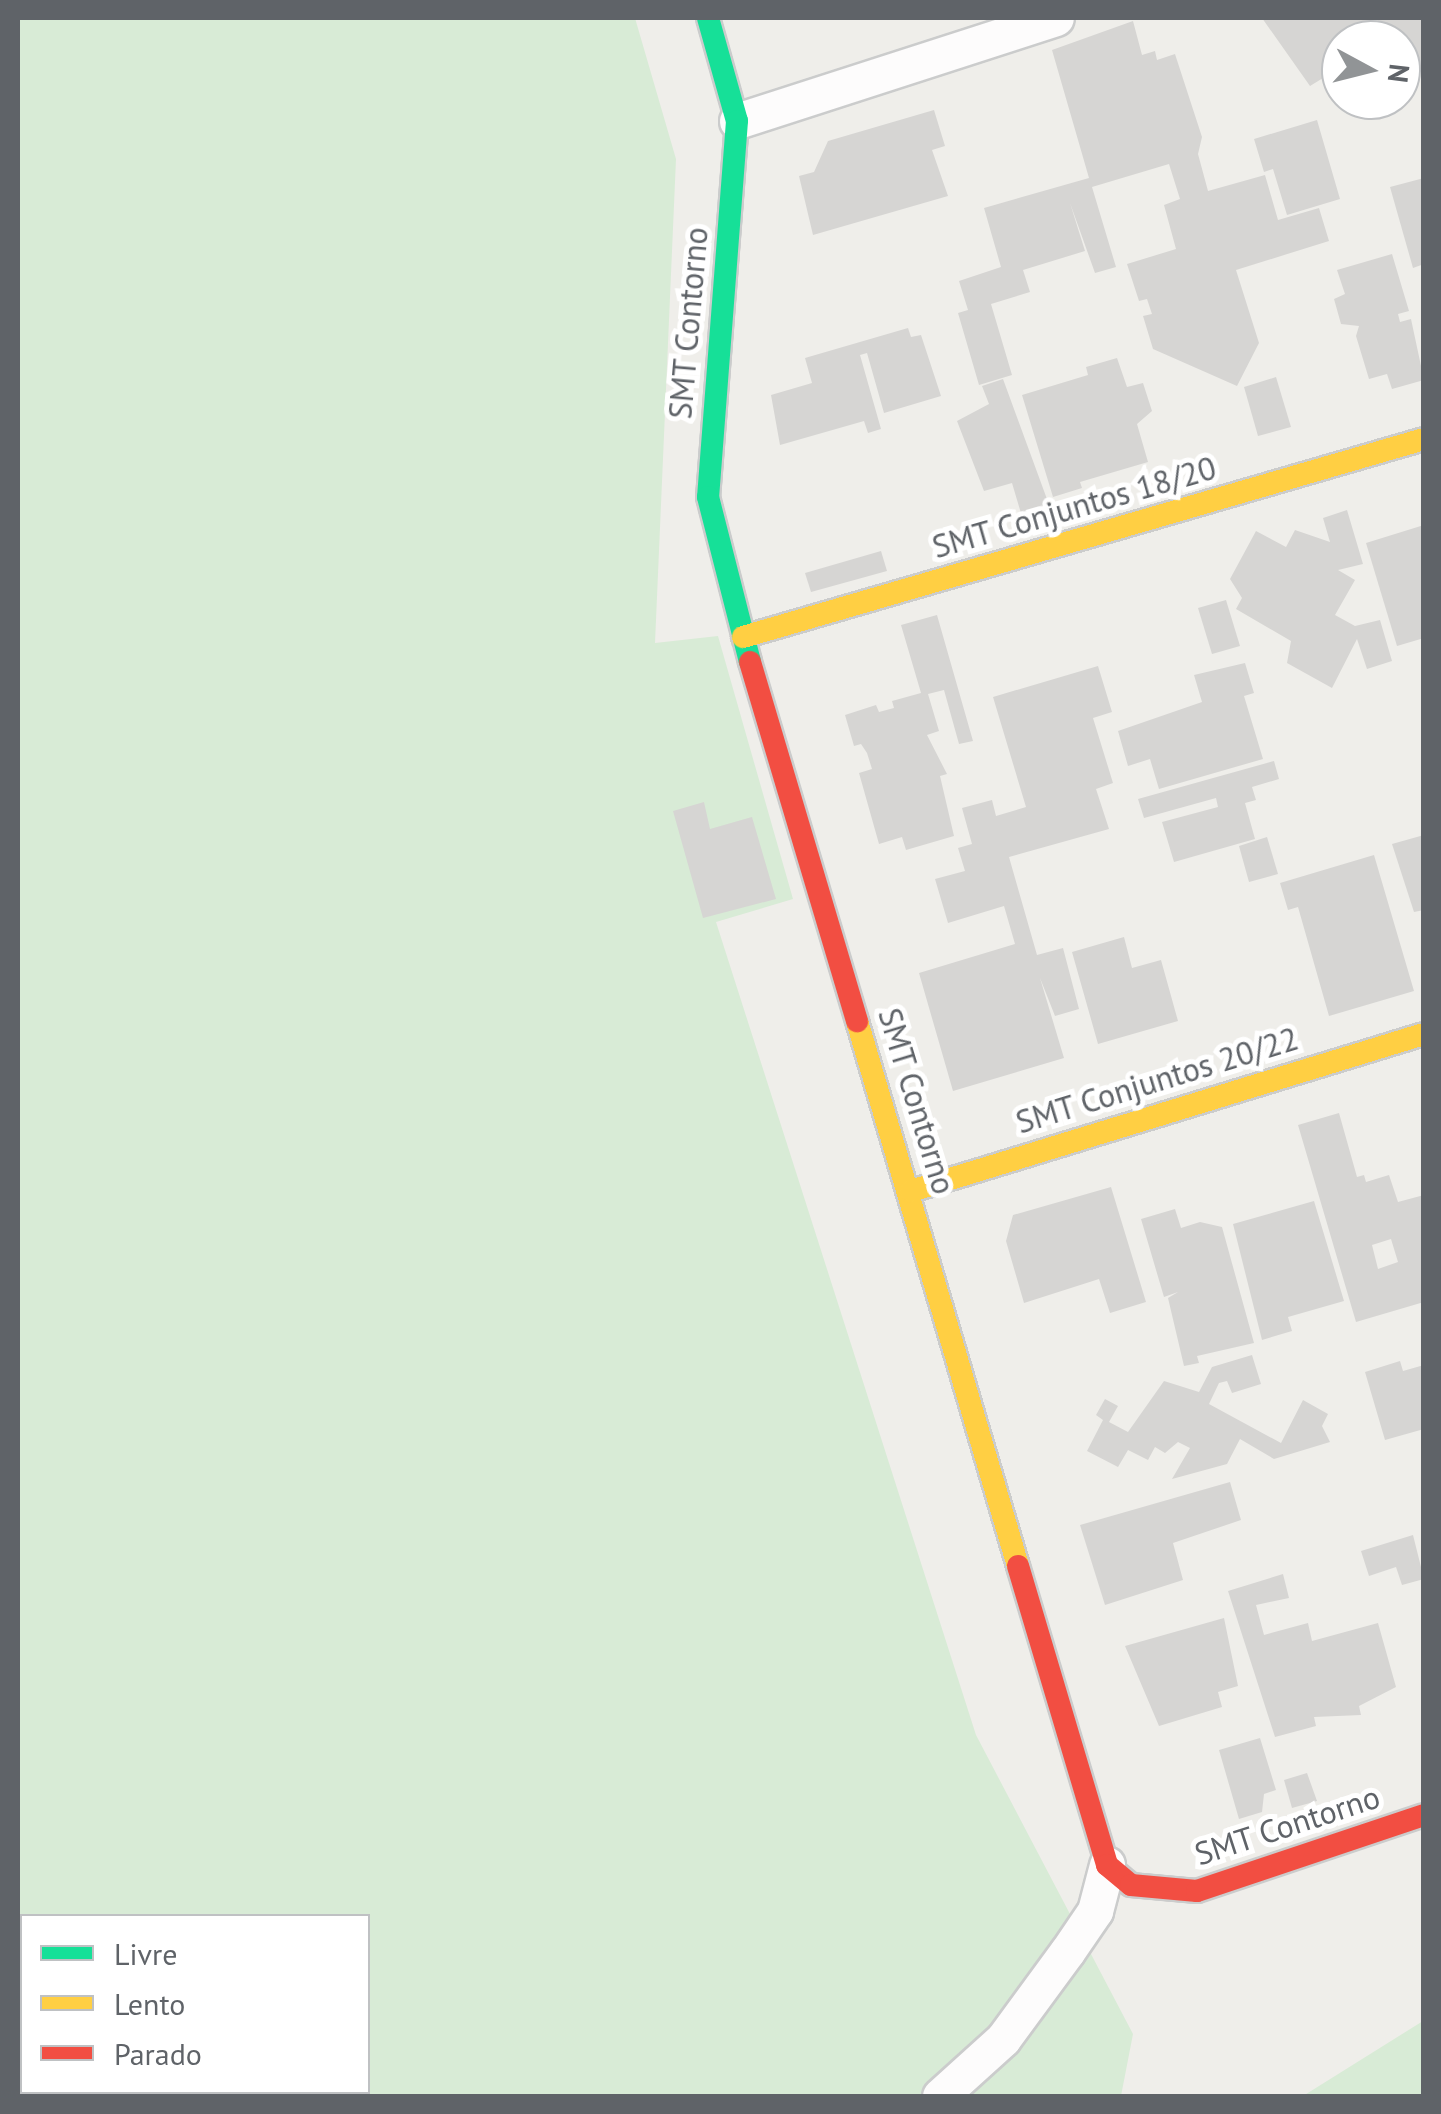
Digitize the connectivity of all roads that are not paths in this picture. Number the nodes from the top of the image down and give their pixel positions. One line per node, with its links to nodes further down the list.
1 (708, 18): 3 (street, SMT Contorno)
2 (1056, 18): 3 (street)
3 (737, 121): 5 (street, SMT Contorno)
4 (1424, 439): 5 (street, SMT Conjuntos 18/20)
5 (743, 637): 7 (street, SMT Contorno)
6 (1424, 1034): 7 (street, SMT Conjuntos 20/22)
7 (911, 1191): 9 (street, SMT Contorno)
8 (1424, 1816): 9 (street, SMT Contorno)
9 (1107, 1865): 10 (street)
10 (940, 2096)

